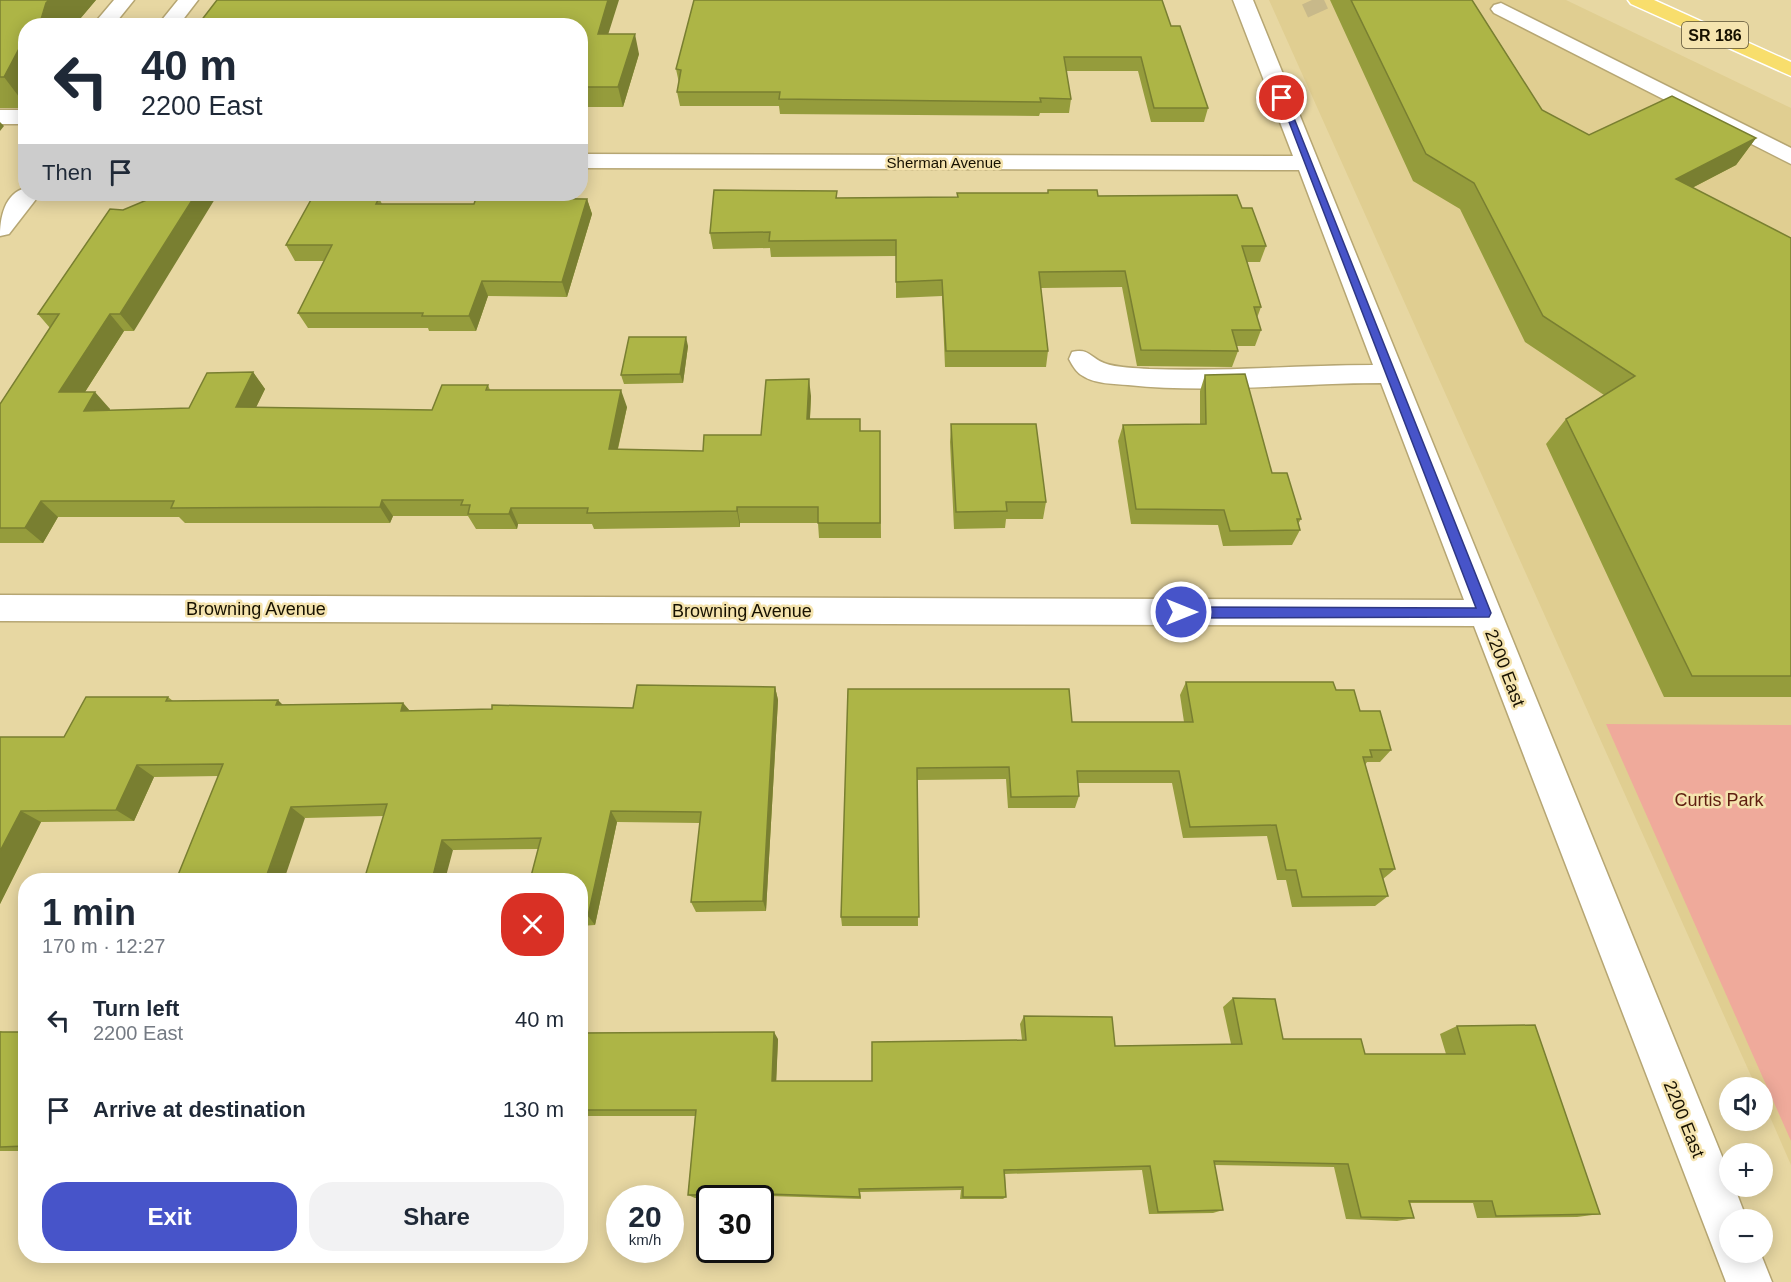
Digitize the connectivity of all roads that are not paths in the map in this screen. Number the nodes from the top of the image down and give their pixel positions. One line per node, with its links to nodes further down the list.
1 (124, 0): 6 (street)
2 (188, 0): 7 (street)
3 (1243, 0): 13 (street, 2200 East)
4 (1638, 0): 8 (main road, SR 186)
5 (1501, 9): 11 (street)
6 (109, 18)
7 (173, 18)
8 (1791, 70)
9 (0, 117): 10 (street)
10 (18, 117)
11 (1791, 157)
12 (588, 161): 13 (street, Sherman Avenue)
13 (1307, 163): 17 (street, 2200 East)
14 (22, 201): 15 (street)
15 (0, 228)
16 (1082, 359): 17 (street)
17 (1392, 374): 19 (street, 2200 East)
18 (0, 608): 19 (street, Browning Avenue)
19 (1485, 613): 20 (street, 2200 East)
20 (1720, 1209)
21 (1741, 1263): 22 (street)
22 (1749, 1282)

